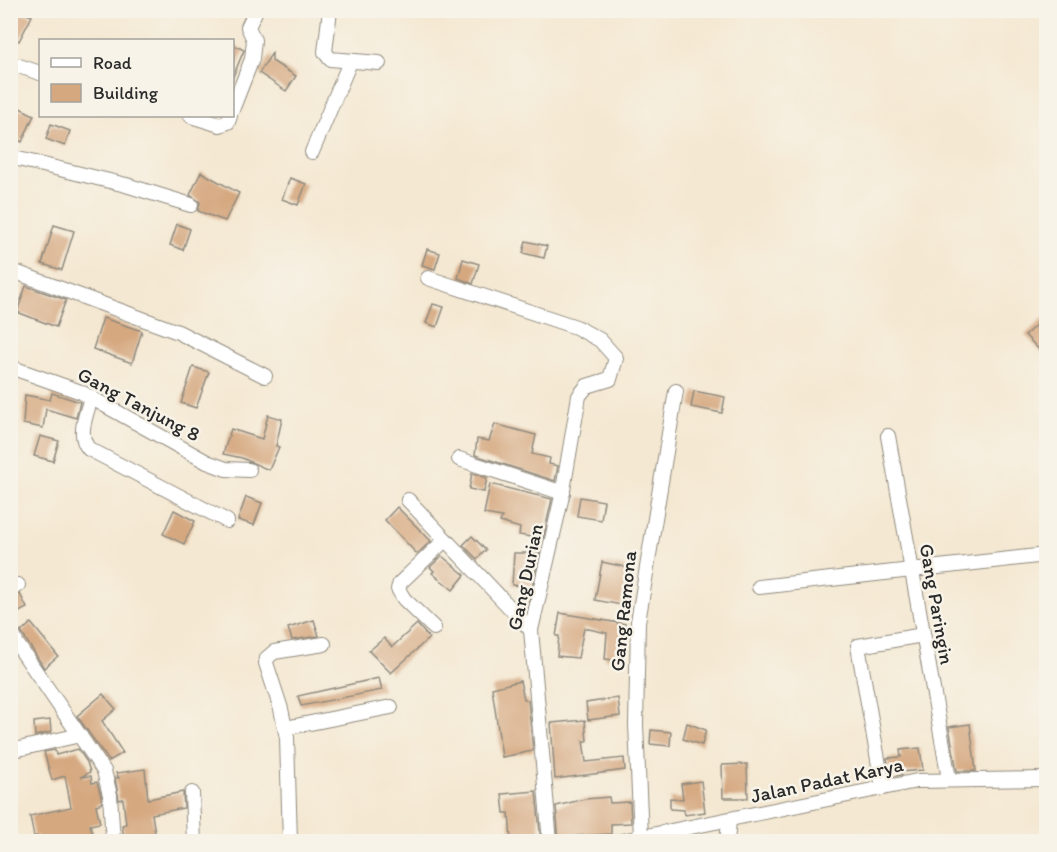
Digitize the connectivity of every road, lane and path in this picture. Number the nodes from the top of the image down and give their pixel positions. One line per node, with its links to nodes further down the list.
1 (256, 10): 7 (street)
2 (330, 10): 3 (street)
3 (350, 62): 5 (street); 10 (street)
4 (10, 63): 6 (street)
5 (379, 63)
6 (39, 73)
7 (234, 105)
8 (193, 117): 9 (street)
9 (230, 117)
10 (312, 152)
11 (10, 157): 12 (street)
12 (191, 205)
13 (10, 270): 16 (street)
14 (428, 278): 22 (street, Gang Durian)
15 (10, 367): 18 (street, Gang Tanjung 8)
16 (265, 376)
17 (676, 391): 44 (street, Gang Ramona)
18 (91, 397): 21 (street, Gang Tanjung 8); 24 (street)
19 (888, 436): 27 (street, Gang Paringin)
20 (459, 459): 22 (street)
21 (249, 470)
22 (563, 493): 31 (street, Gang Durian)
23 (408, 500): 25 (street)
24 (227, 520)
25 (445, 540): 30 (street); 31 (street)
26 (1047, 555): 27 (street)
27 (911, 569): 28 (street); 32 (street, Gang Paringin)
28 (759, 587)
29 (10, 628): 33 (street)
30 (434, 628)
31 (531, 630): 48 (street, Gang Durian)
32 (923, 635): 39 (street, Gang Paringin); 41 (street)
33 (14, 644): 37 (street)
34 (324, 644): 36 (street)
35 (391, 707): 36 (street)
36 (285, 728): 47 (street)
37 (80, 735): 38 (street); 45 (street)
38 (10, 751)
39 (948, 779): 40 (street, Jalan Padat Karya); 41 (street, Jalan Padat Karya)
40 (1047, 779)
41 (883, 788): 43 (street, Jalan Padat Karya)
42 (192, 793): 46 (street)
43 (729, 821): 44 (street, Jalan Padat Karya); 50 (street)
44 (641, 837): 49 (street, Jalan Padat Karya)
45 (113, 842)
46 (194, 842)
47 (290, 842)
48 (550, 842)
49 (617, 842)
50 (727, 842)

